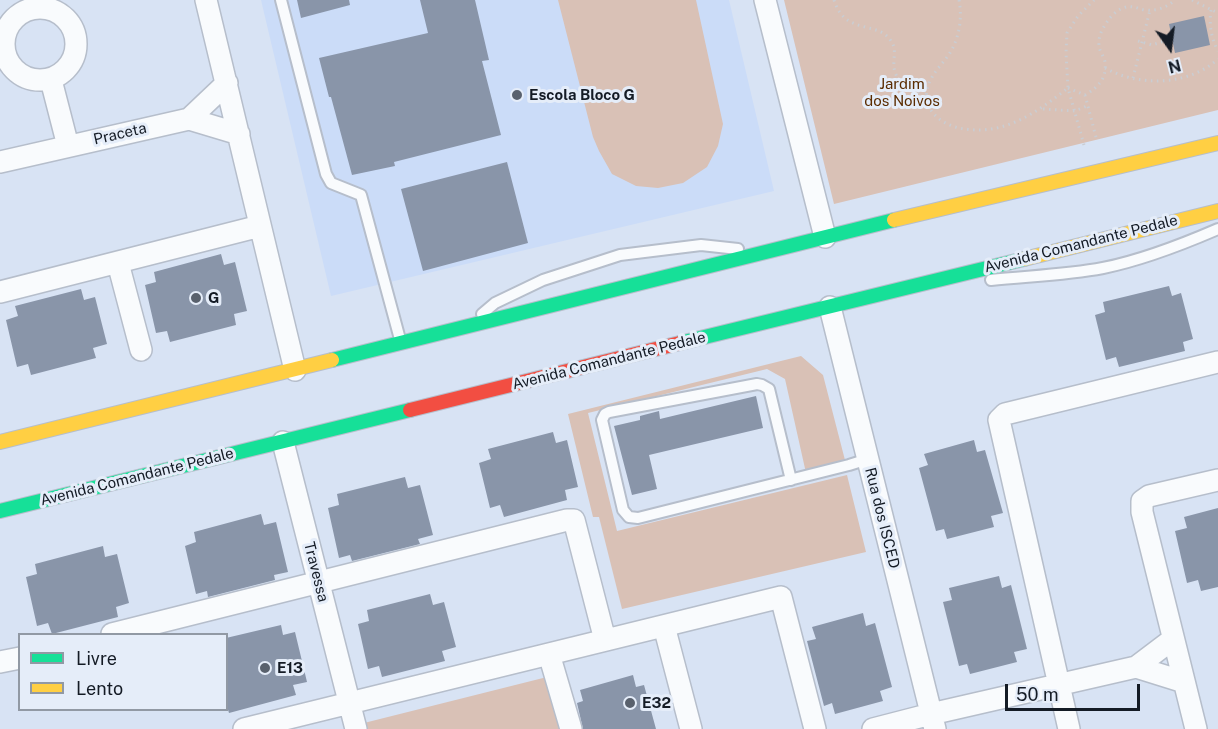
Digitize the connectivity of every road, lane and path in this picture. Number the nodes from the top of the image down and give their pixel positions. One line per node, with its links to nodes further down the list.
1 (206, 0): 20 (street)
2 (281, 0): 44 (lane)
3 (765, 0): 37 (street)
4 (834, 0): 22 (path)
5 (959, 0): 22 (path)
6 (1094, 0): 21 (path)
7 (1175, 0): 9 (path)
8 (1192, 0): 10 (path)
9 (1150, 10): 14 (path); 17 (path)
10 (1211, 10): 11 (path); 15 (path)
11 (1218, 13)
12 (1171, 39): 14 (path)
13 (1, 41): 19 (street); 19 (street)
14 (1140, 42): 18 (path)
15 (1218, 51)
16 (1218, 59): 18 (path)
17 (1104, 68): 18 (path); 23 (path)
18 (1133, 78)
19 (51, 80): 32 (street)
20 (227, 83): 27 (street); 28 (street)
21 (1068, 88): 23 (path); 25 (path); 26 (path)
22 (927, 90): 25 (path)
23 (1084, 94): 24 (path)
24 (1087, 106): 26 (path); 29 (path)
25 (1041, 108): 26 (path)
26 (1075, 111): 31 (path)
27 (189, 119): 28 (street, Praceta); 32 (street, Praceta)
28 (239, 134): 35 (street)
29 (1097, 141)
30 (1218, 143): 37 (street)
31 (1084, 145)
32 (68, 146): 33 (street, Praceta)
33 (0, 162)
34 (1218, 210): 40 (street, Avenida Comandante Pedale)
35 (260, 226): 39 (street); 47 (street)
36 (1218, 229): 40 (lane)
37 (825, 237): 38 (street)
38 (771, 252): 43 (street); 43 (lane)
39 (118, 263): 41 (street); 45 (street)
40 (919, 285): 42 (street, Avenida Comandante Pedale)
41 (0, 292)
42 (830, 307): 49 (street, Avenida Comandante Pedale); 50 (street, Rua dos ISCED)
43 (469, 325): 44 (street)
44 (401, 344): 47 (street)
45 (141, 350)
46 (1218, 362): 64 (street)
47 (295, 370): 48 (street)
48 (0, 442)
49 (283, 442): 53 (street, Avenida Comandante Pedale); 54 (street, Travessa)
50 (868, 459): 51 (lane); 66 (street, Rua dos ISCED)
51 (791, 480): 51 (lane)
52 (1218, 480): 57 (street)
53 (0, 511)
54 (319, 582): 56 (street); 58 (street); 65 (street, Travessa)
55 (664, 626): 58 (street); 70 (street); 71 (street)
56 (116, 633)
57 (1173, 639): 62 (street); 63 (street)
58 (605, 640): 59 (street)
59 (549, 654): 65 (street); 69 (street)
60 (18, 658): 61 (street)
61 (0, 662)
62 (1136, 667): 63 (street); 64 (street)
63 (1184, 682): 74 (street)
64 (1060, 685): 66 (street); 73 (street)
65 (349, 703): 67 (street); 68 (street, Travessa)
66 (933, 722): 72 (street)
67 (244, 729)
68 (356, 729)
69 (571, 729)
70 (691, 729)
71 (815, 729)
72 (873, 729)
73 (1069, 729)
74 (1196, 729)

